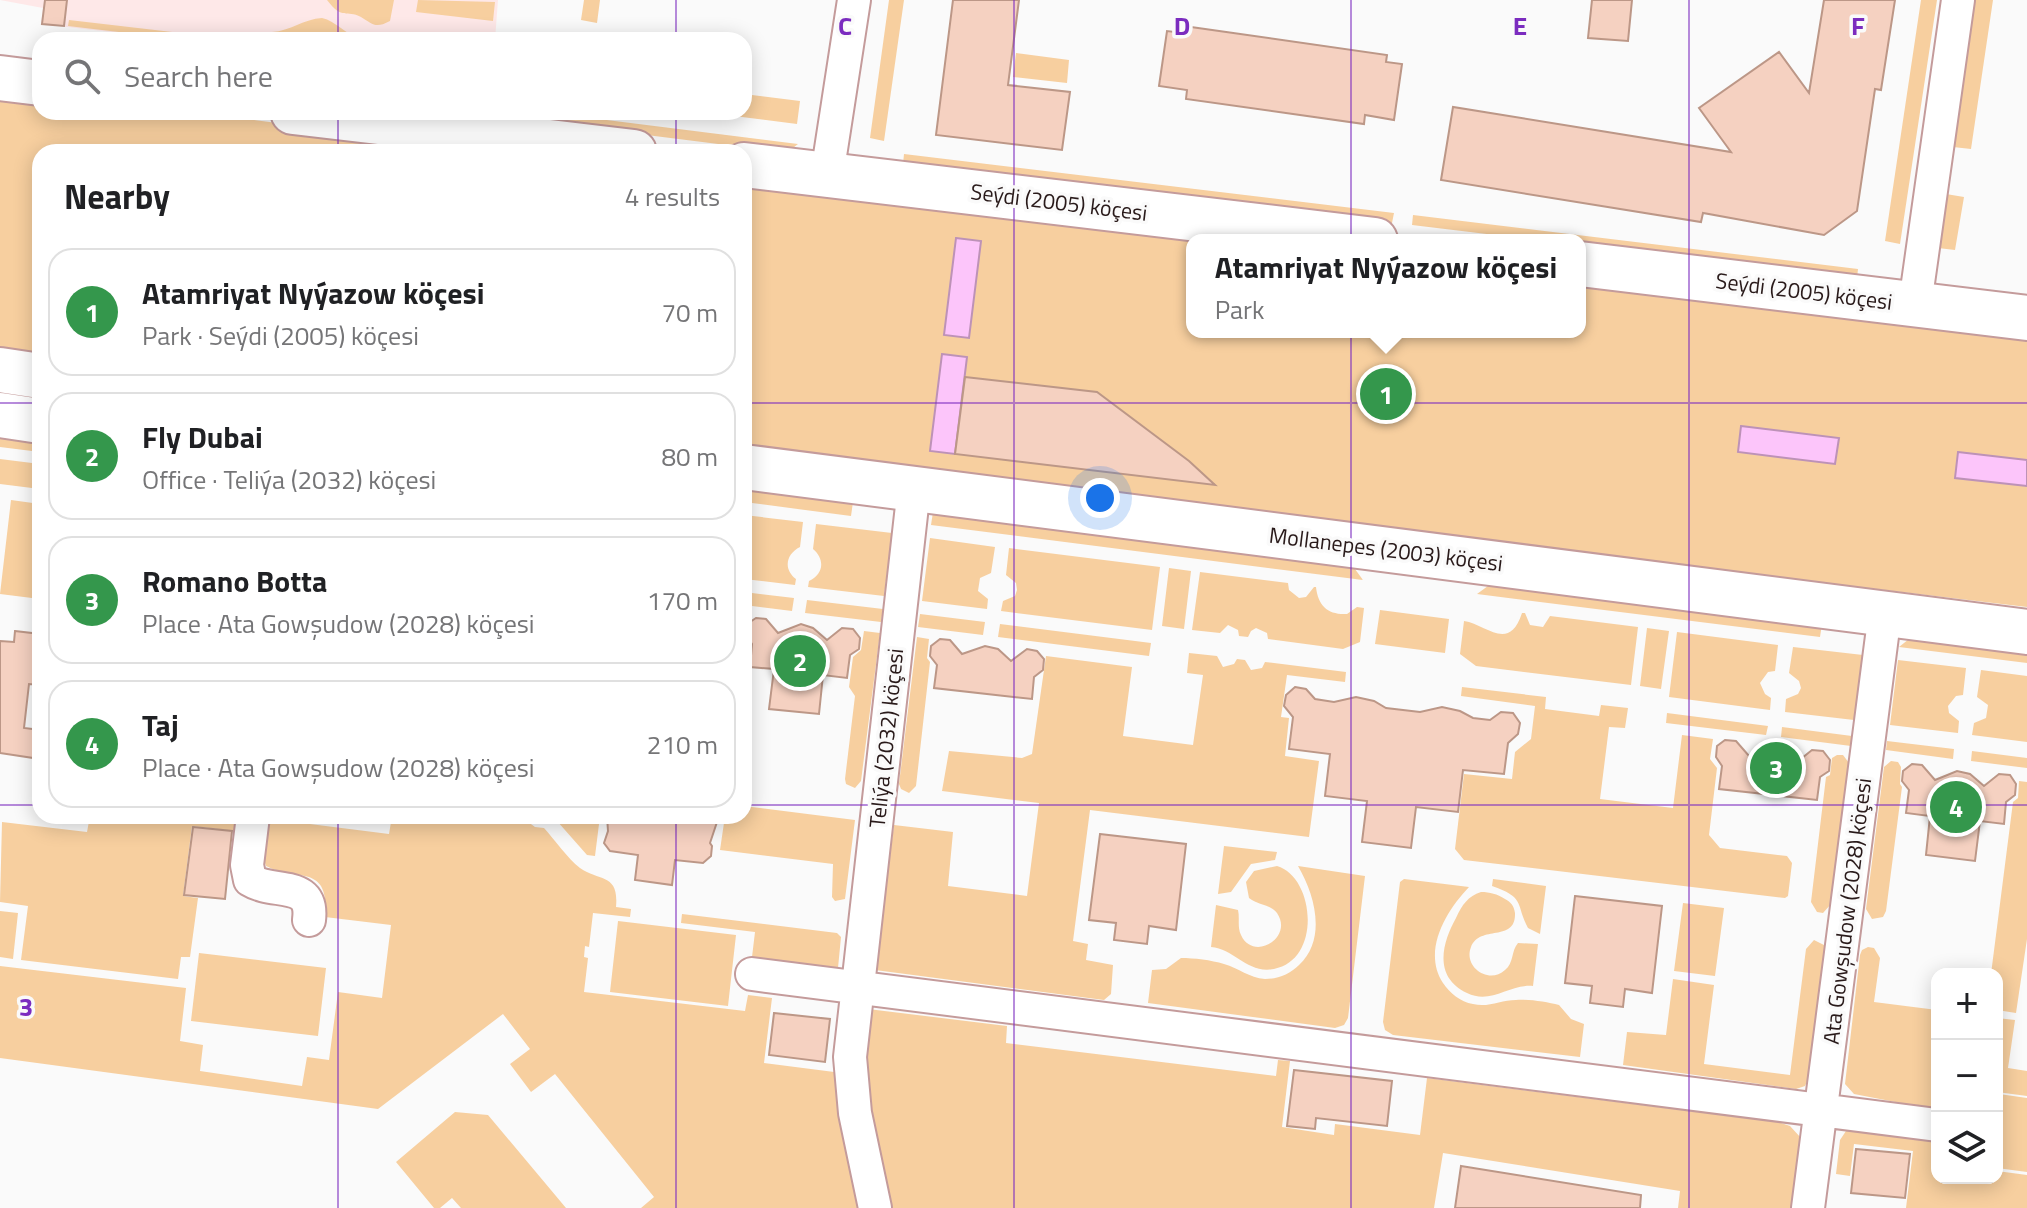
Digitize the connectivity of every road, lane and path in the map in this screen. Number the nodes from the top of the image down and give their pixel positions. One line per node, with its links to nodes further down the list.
1 (854, 0): 8 (street)
2 (1958, 0): 11 (street)
3 (0, 78): 4 (street)
4 (32, 82)
5 (361, 120): 6 (street)
6 (566, 144)
7 (752, 166): 8 (street, Seýdi (2005) köçesi)
8 (827, 175): 9 (street, Seýdi (2005) köçesi)
9 (1324, 234)
10 (1586, 265): 11 (street, Seýdi (2005) köçesi)
11 (1915, 304): 12 (street, Seýdi (2005) köçesi)
12 (2027, 318)
13 (0, 370): 14 (street)
14 (32, 375)
15 (0, 415): 16 (street)
16 (32, 420)
17 (752, 468): 18 (street, Mollanepes (2003) köçesi)
18 (914, 488): 19 (street, Mollanepes (2003) köçesi); 24 (street, Teliýa (2032) köçesi)
19 (1885, 613): 20 (street, Mollanepes (2003) köçesi); 25 (street, Ata Gowşudow (2028) köçesi)
20 (2027, 632)
21 (252, 824): 22 (street)
22 (309, 920)
23 (752, 974): 24 (street)
24 (857, 988): 25 (street); 27 (street, Teliýa (2032) köçesi)
25 (1822, 1111): 26 (street); 28 (street, Ata Gowşudow (2028) köçesi)
26 (1931, 1124)
27 (875, 1208)
28 (1808, 1208)

